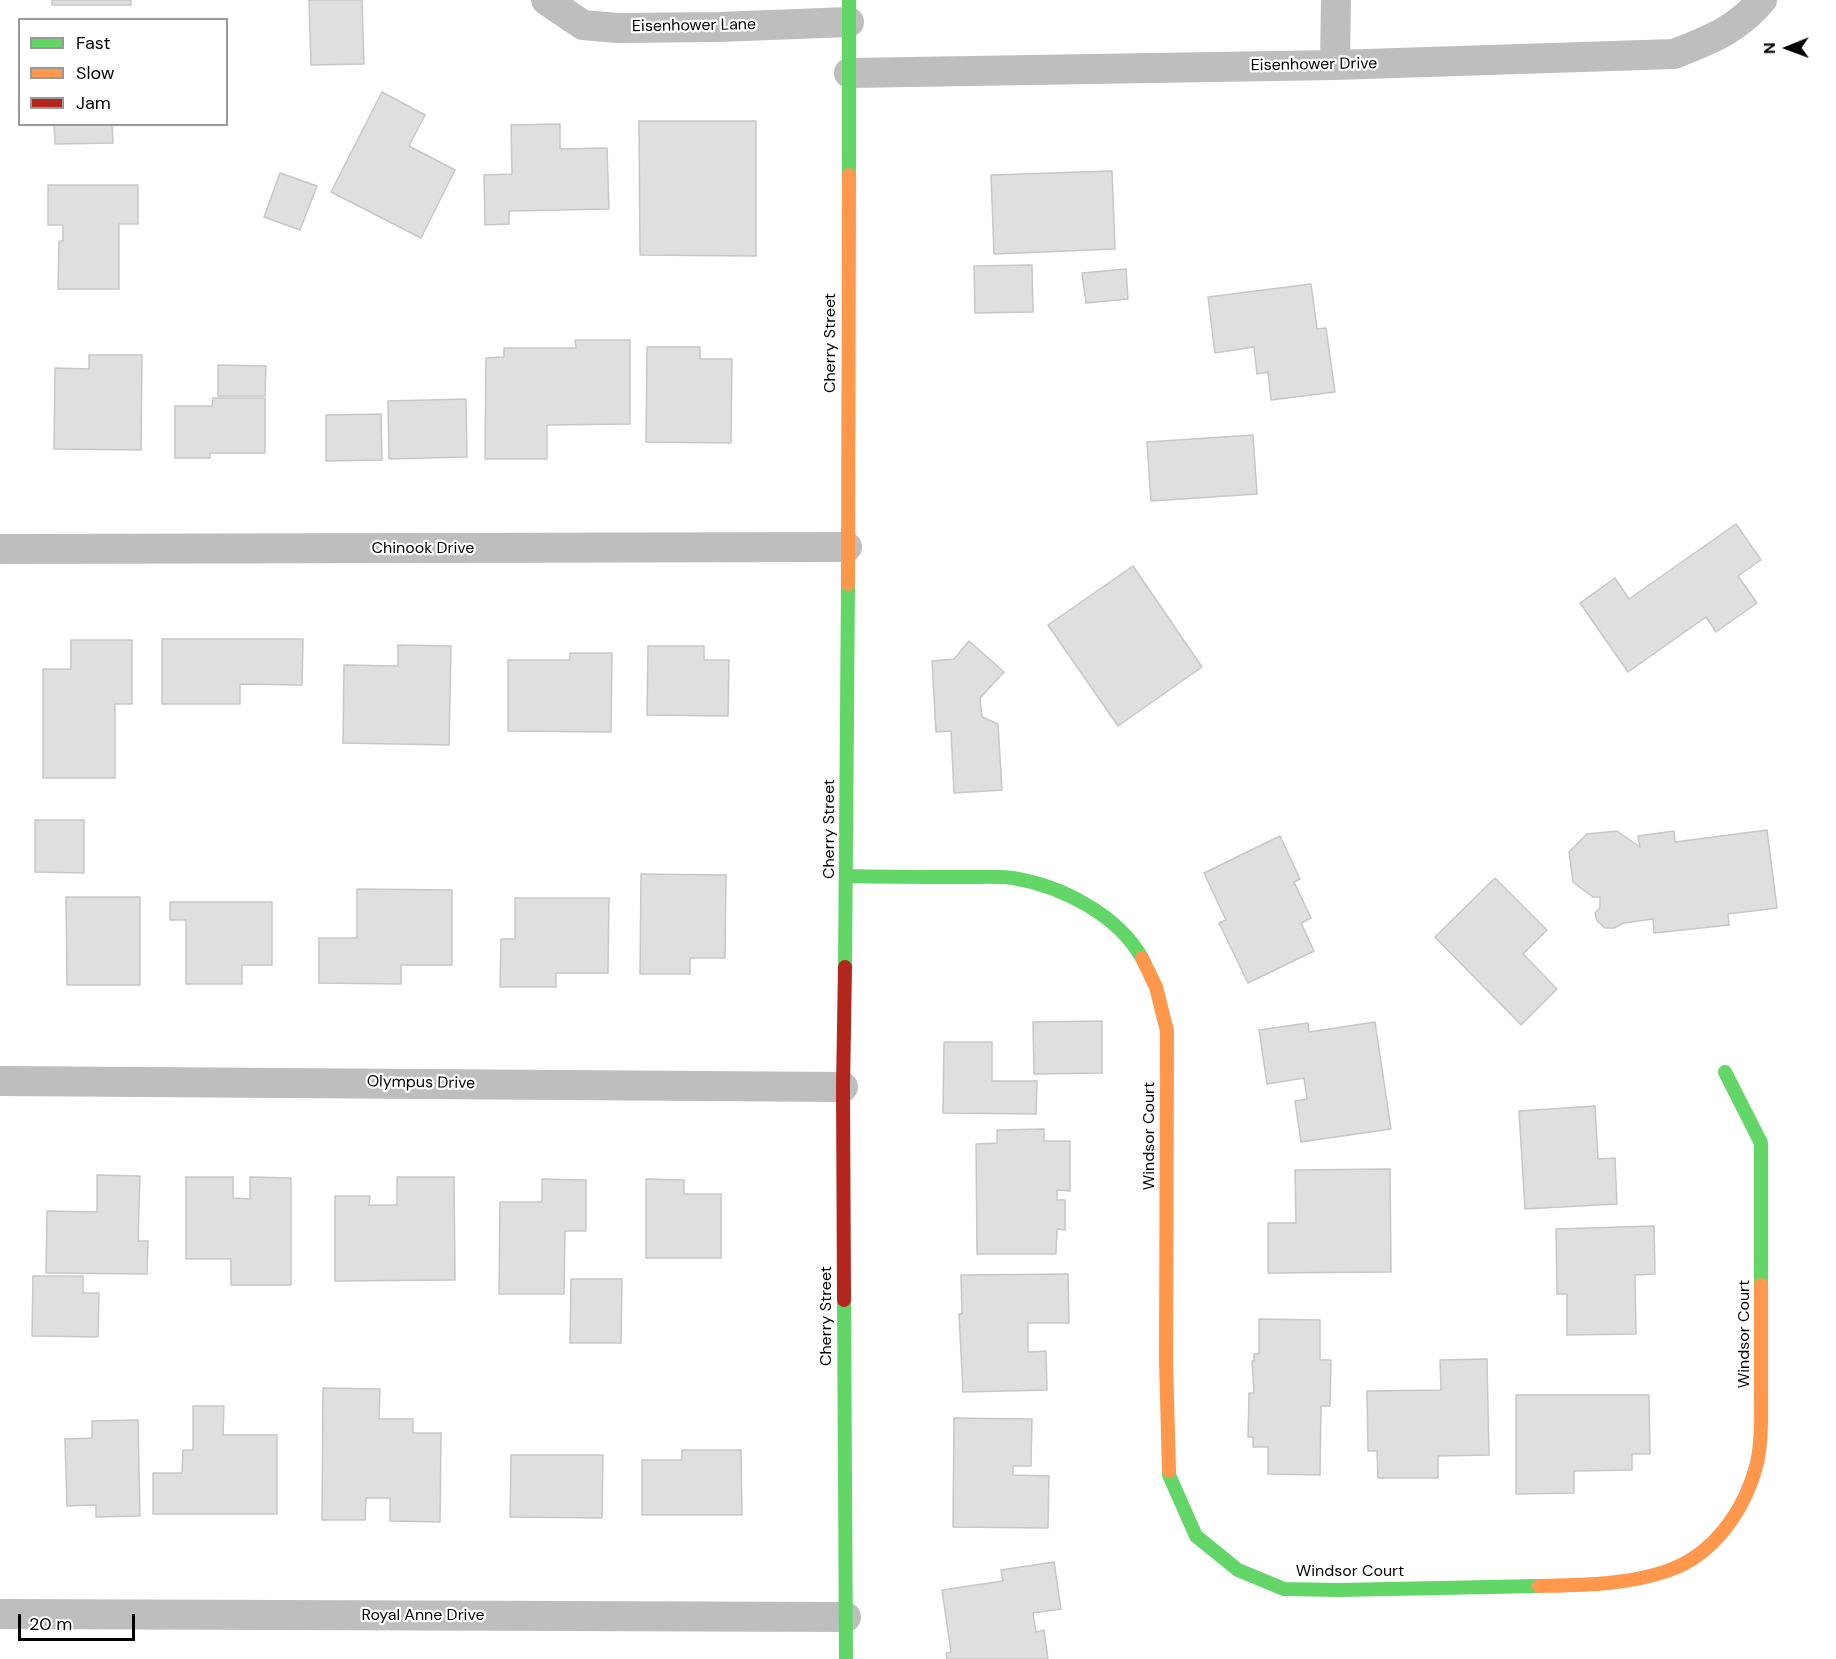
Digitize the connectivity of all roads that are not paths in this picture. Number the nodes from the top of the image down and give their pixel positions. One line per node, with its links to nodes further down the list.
1 (546, 0): 4 (street, Eisenhower Lane)
2 (1336, 0): 5 (street)
3 (1762, 0): 5 (street, Eisenhower Drive)
4 (849, 11): 6 (street, Cherry Street)
5 (1335, 64): 6 (street, Eisenhower Drive)
6 (849, 73): 7 (street, Cherry Street)
7 (847, 547): 8 (street, Chinook Drive); 9 (street, Cherry Street)
8 (0, 549)
9 (847, 876): 10 (street, Windsor Court); 12 (street, Cherry Street)
10 (1725, 1072)
11 (0, 1081): 12 (street, Olympus Drive)
12 (843, 1087): 14 (street, Cherry Street)
13 (0, 1614): 14 (street, Royal Anne Drive)
14 (846, 1617): 15 (street, Cherry Street)
15 (846, 1659)

